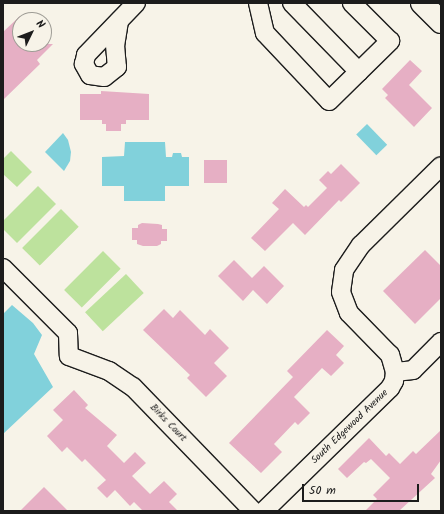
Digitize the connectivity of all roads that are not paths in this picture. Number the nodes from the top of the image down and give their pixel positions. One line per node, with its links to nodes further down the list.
1 (136, 3): 6 (street)
2 (258, 3): 8 (street)
3 (292, 3): 8 (street)
4 (352, 3): 8 (street)
5 (422, 3): 7 (main road)
6 (119, 21)
7 (441, 22)
8 (359, 72)
9 (441, 166): 12 (street)
10 (3, 268): 13 (street, Birks Court)
11 (441, 342): 12 (street)
12 (395, 372): 14 (street, South Edgewood Avenue)
13 (253, 511)
14 (264, 511)

